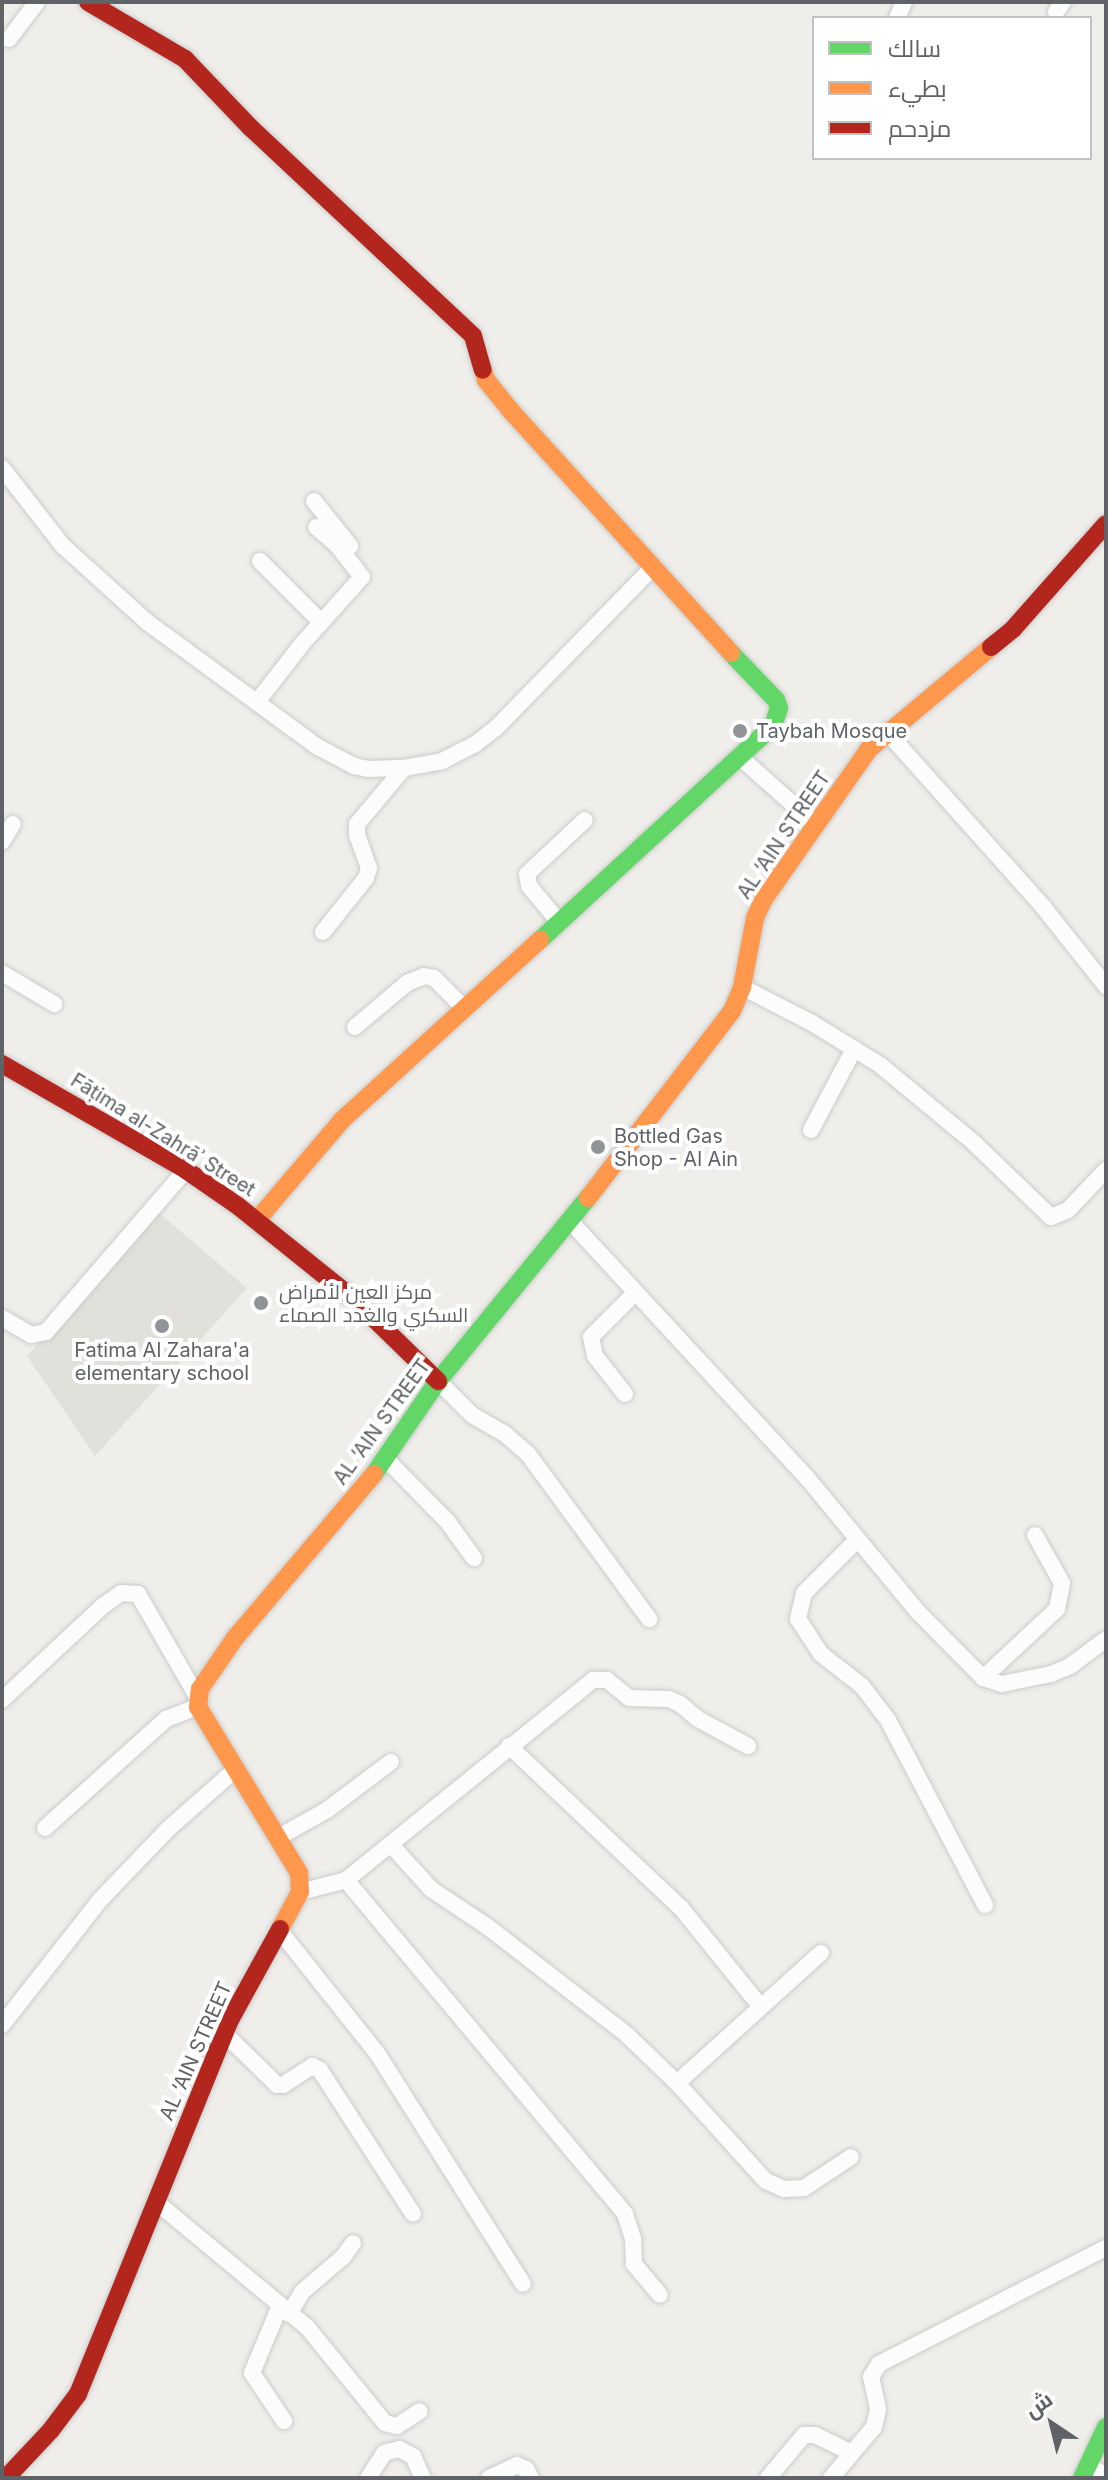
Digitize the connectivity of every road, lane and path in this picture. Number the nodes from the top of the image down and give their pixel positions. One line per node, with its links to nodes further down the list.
1 (37, 2): 3 (street)
2 (88, 2): 9 (street)
3 (9, 39)
4 (2, 468): 12 (street)
5 (314, 501): 10 (street)
6 (1106, 524): 13 (street, AL ‘AIN STREET)
7 (316, 527): 10 (street)
8 (260, 561): 11 (street)
9 (651, 569): 14 (street); 15 (street)
10 (362, 577): 11 (street)
11 (321, 622): 12 (street)
12 (257, 702): 15 (street)
13 (886, 731): 17 (street, AL ‘AIN STREET); 23 (street)
14 (741, 758): 17 (street); 20 (street)
15 (404, 768): 21 (street)
16 (585, 820): 20 (street)
17 (814, 823): 24 (street, AL ‘AIN STREET)
18 (13, 824): 19 (street)
19 (2, 842)
20 (560, 923): 26 (street)
21 (323, 932)
22 (2, 973): 25 (street)
23 (1106, 986)
24 (742, 987): 28 (street); 34 (street, AL ‘AIN STREET)
25 (54, 1004)
26 (465, 1009): 27 (street); 33 (street)
27 (355, 1027)
28 (854, 1049): 30 (street); 32 (street)
29 (2, 1064): 31 (street, Fāṭima al-Zahrāʾ Street)
30 (811, 1130)
31 (186, 1170): 33 (street, Fāṭima al-Zahrāʾ Street); 36 (street)
32 (1106, 1170)
33 (257, 1220): 37 (street, Fāṭima al-Zahrāʾ Street)
34 (570, 1221): 35 (street); 37 (street, AL ‘AIN STREET)
35 (635, 1293): 38 (street); 41 (street)
36 (2, 1318)
37 (438, 1381): 39 (street, AL ‘AIN STREET); 43 (street)
38 (625, 1394)
39 (386, 1459): 42 (street); 47 (street, AL ‘AIN STREET)
40 (1035, 1535): 45 (street)
41 (857, 1540): 45 (street); 57 (street)
42 (474, 1558)
43 (649, 1619)
44 (1105, 1640): 45 (street)
45 (983, 1678)
46 (2, 1700): 47 (street)
47 (198, 1703): 51 (street); 52 (street)
48 (509, 1746): 49 (street); 54 (street); 60 (street)
49 (748, 1746)
50 (391, 1762): 53 (street)
51 (236, 1769): 53 (street); 61 (street)
52 (45, 1828)
53 (279, 1837): 56 (street)
54 (392, 1846): 55 (street); 63 (street)
55 (346, 1880): 56 (street); 70 (street)
56 (300, 1892): 58 (street, AL ‘AIN STREET)
57 (985, 1905)
58 (279, 1930): 62 (street, AL ‘AIN STREET); 69 (street)
59 (821, 1953): 60 (street)
60 (761, 2007): 63 (street)
61 (2, 2025)
62 (225, 2034): 65 (street, AL ‘AIN STREET); 66 (street)
63 (677, 2083): 64 (street)
64 (851, 2157)
65 (155, 2201): 71 (street); 78 (street, AL ‘AIN STREET)
66 (413, 2214)
67 (353, 2243): 71 (street)
68 (1106, 2248): 75 (street)
69 (523, 2284)
70 (660, 2295)
71 (284, 2311): 72 (street); 73 (street)
72 (420, 2411)
73 (284, 2421)
74 (1106, 2427): 76 (street)
75 (850, 2452): 83 (street); 84 (street)
76 (1085, 2472): 77 (street)
77 (1106, 2476)
78 (6, 2478)
79 (368, 2478): 80 (street)
80 (423, 2478)
81 (489, 2478): 82 (street)
82 (531, 2478)
83 (768, 2478)
84 (831, 2478)

